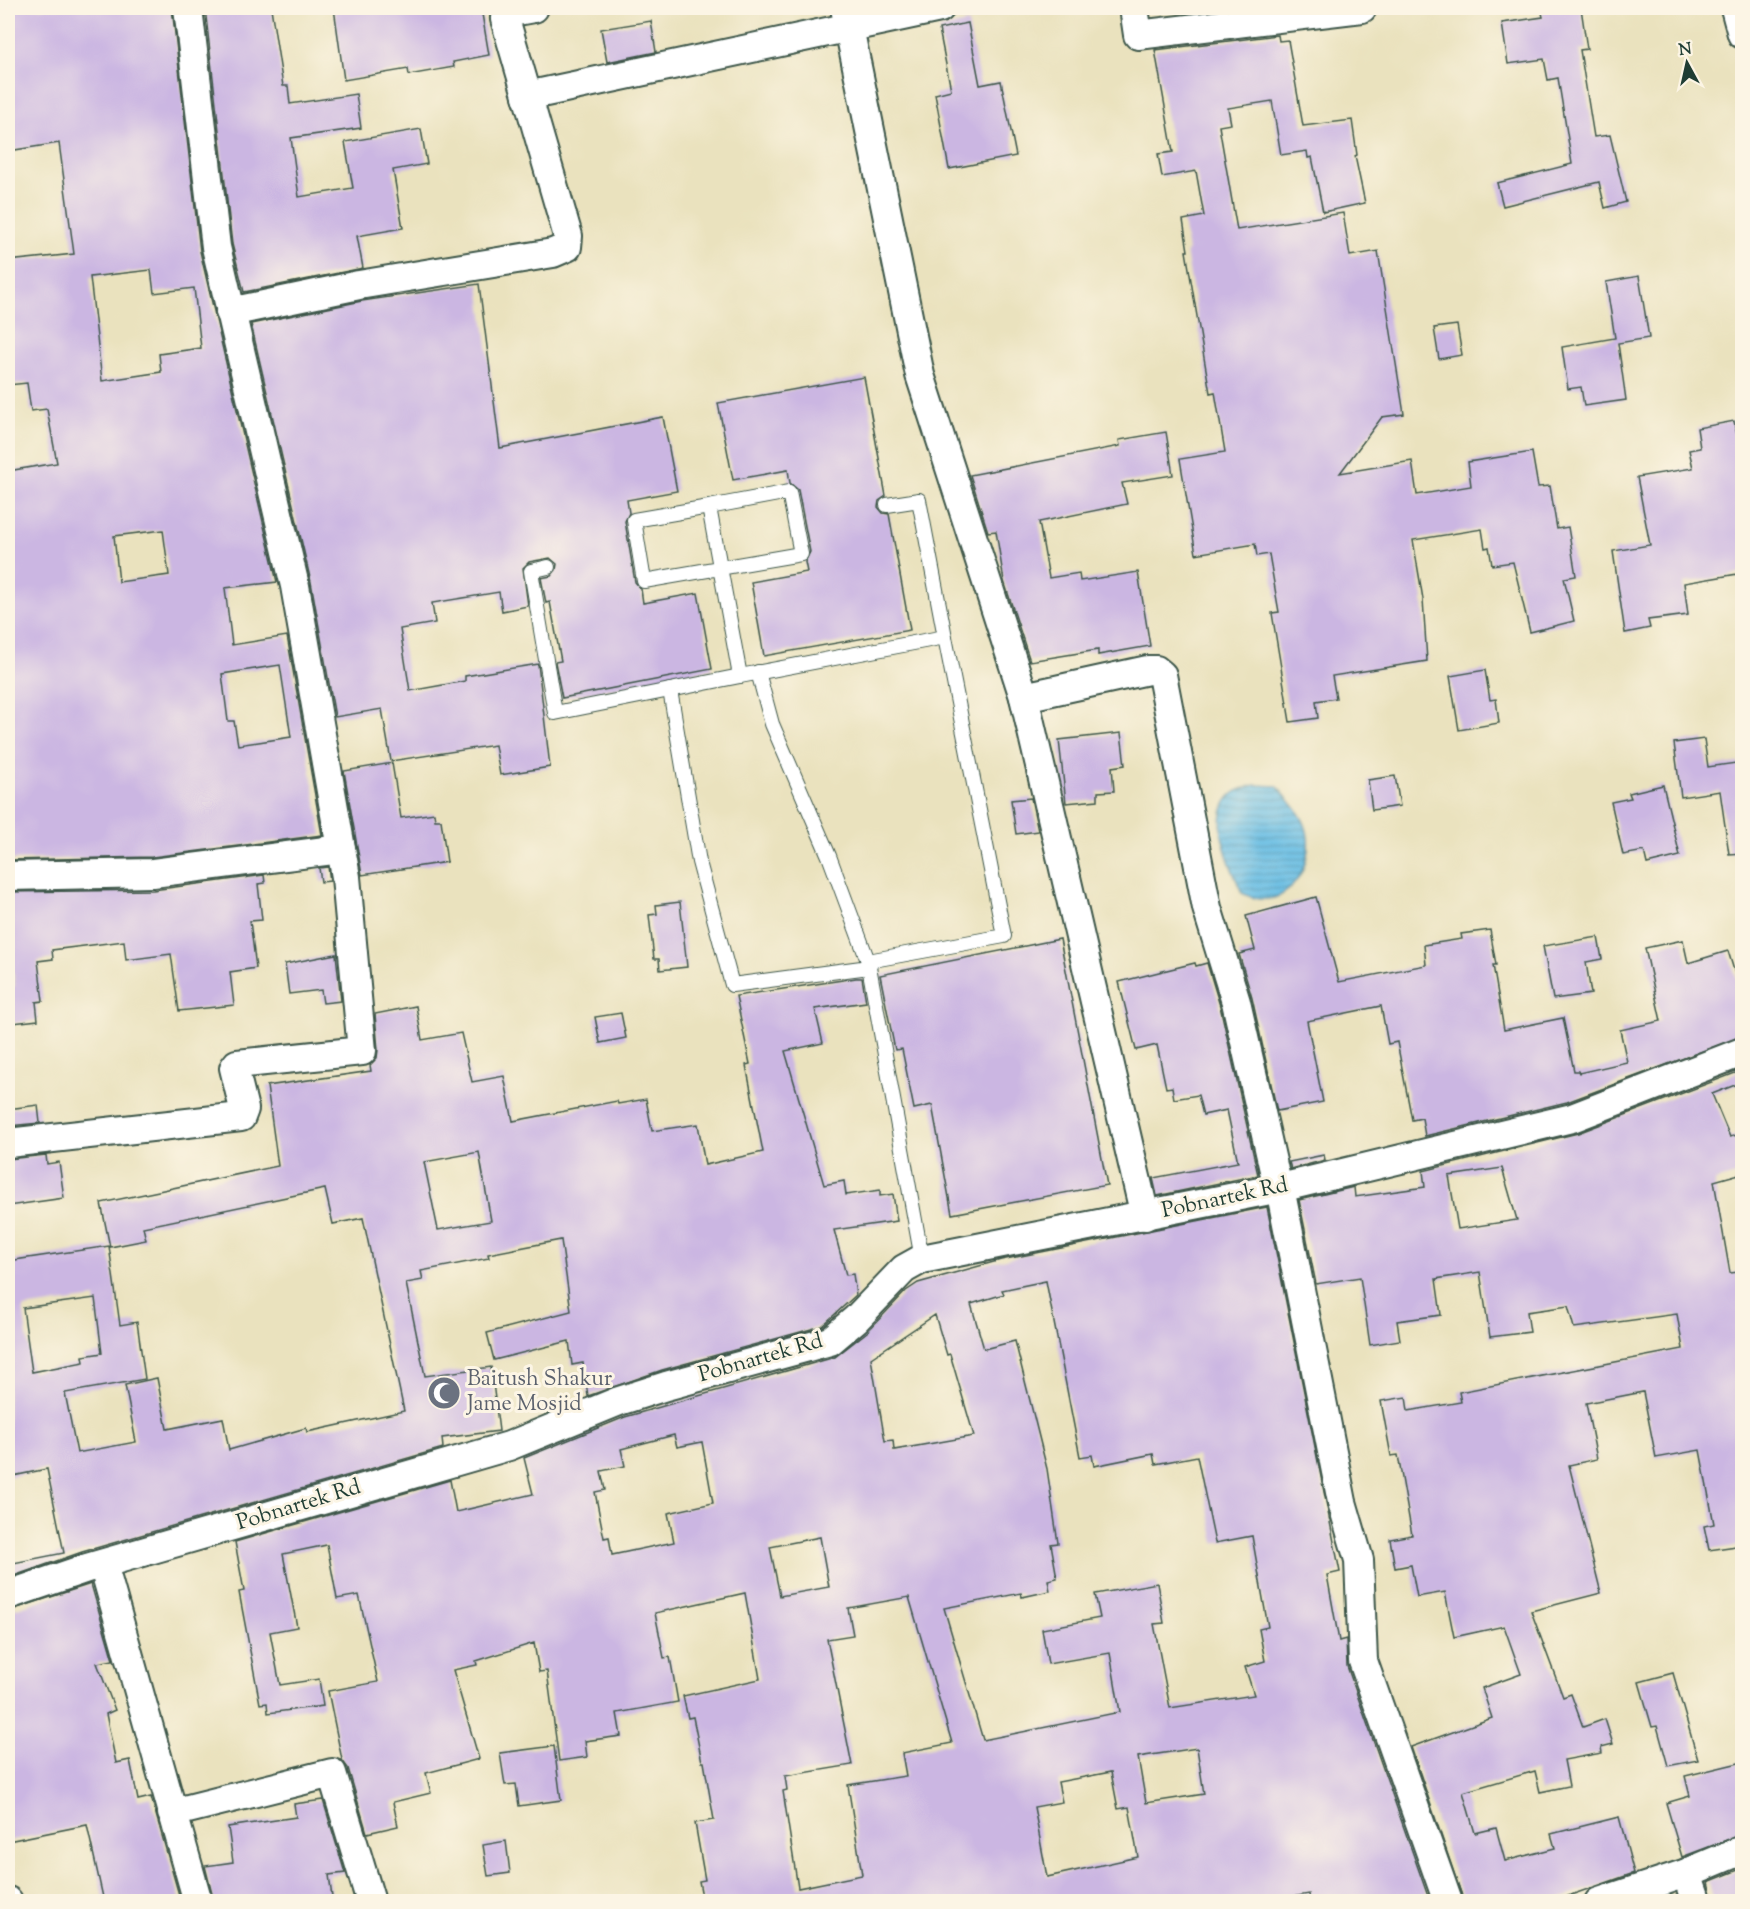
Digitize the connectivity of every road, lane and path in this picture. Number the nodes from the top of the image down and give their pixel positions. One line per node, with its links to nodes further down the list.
1 (188, 8): 10 (street)
2 (534, 8): 9 (street)
3 (940, 8): 7 (street)
4 (1134, 8): 5 (street)
5 (1362, 8)
6 (1735, 8): 8 (street)
7 (847, 18): 9 (street); 19 (street)
8 (1743, 34)
9 (527, 96): 10 (street)
10 (230, 312): 20 (street)
11 (887, 505): 15 (lane)
12 (709, 507): 14 (lane); 14 (lane); 14 (lane)
13 (548, 567): 18 (lane)
14 (720, 568): 17 (lane)
15 (945, 637): 16 (lane); 22 (lane)
16 (758, 672): 17 (lane); 22 (lane)
17 (740, 675): 18 (lane)
18 (670, 690): 22 (lane)
19 (1024, 697): 25 (street); 26 (street)
20 (341, 849): 21 (street); 24 (street)
21 (8, 876)
22 (868, 964): 27 (lane)
23 (1743, 1052): 25 (street, Pobnartek Rd)
24 (8, 1143)
25 (1279, 1188): 26 (street, Pobnartek Rd); 35 (street)
26 (1145, 1216): 27 (street, Pobnartek Rd)
27 (922, 1259): 28 (street, Pobnartek Rd)
28 (103, 1564): 29 (street, Pobnartek Rd); 30 (street)
29 (8, 1595)
30 (172, 1813): 33 (street); 34 (street)
31 (1743, 1850): 32 (street)
32 (1687, 1874): 36 (street); 37 (street)
33 (198, 1902)
34 (371, 1902)
35 (1448, 1902)
36 (1599, 1902)
37 (1697, 1902)

